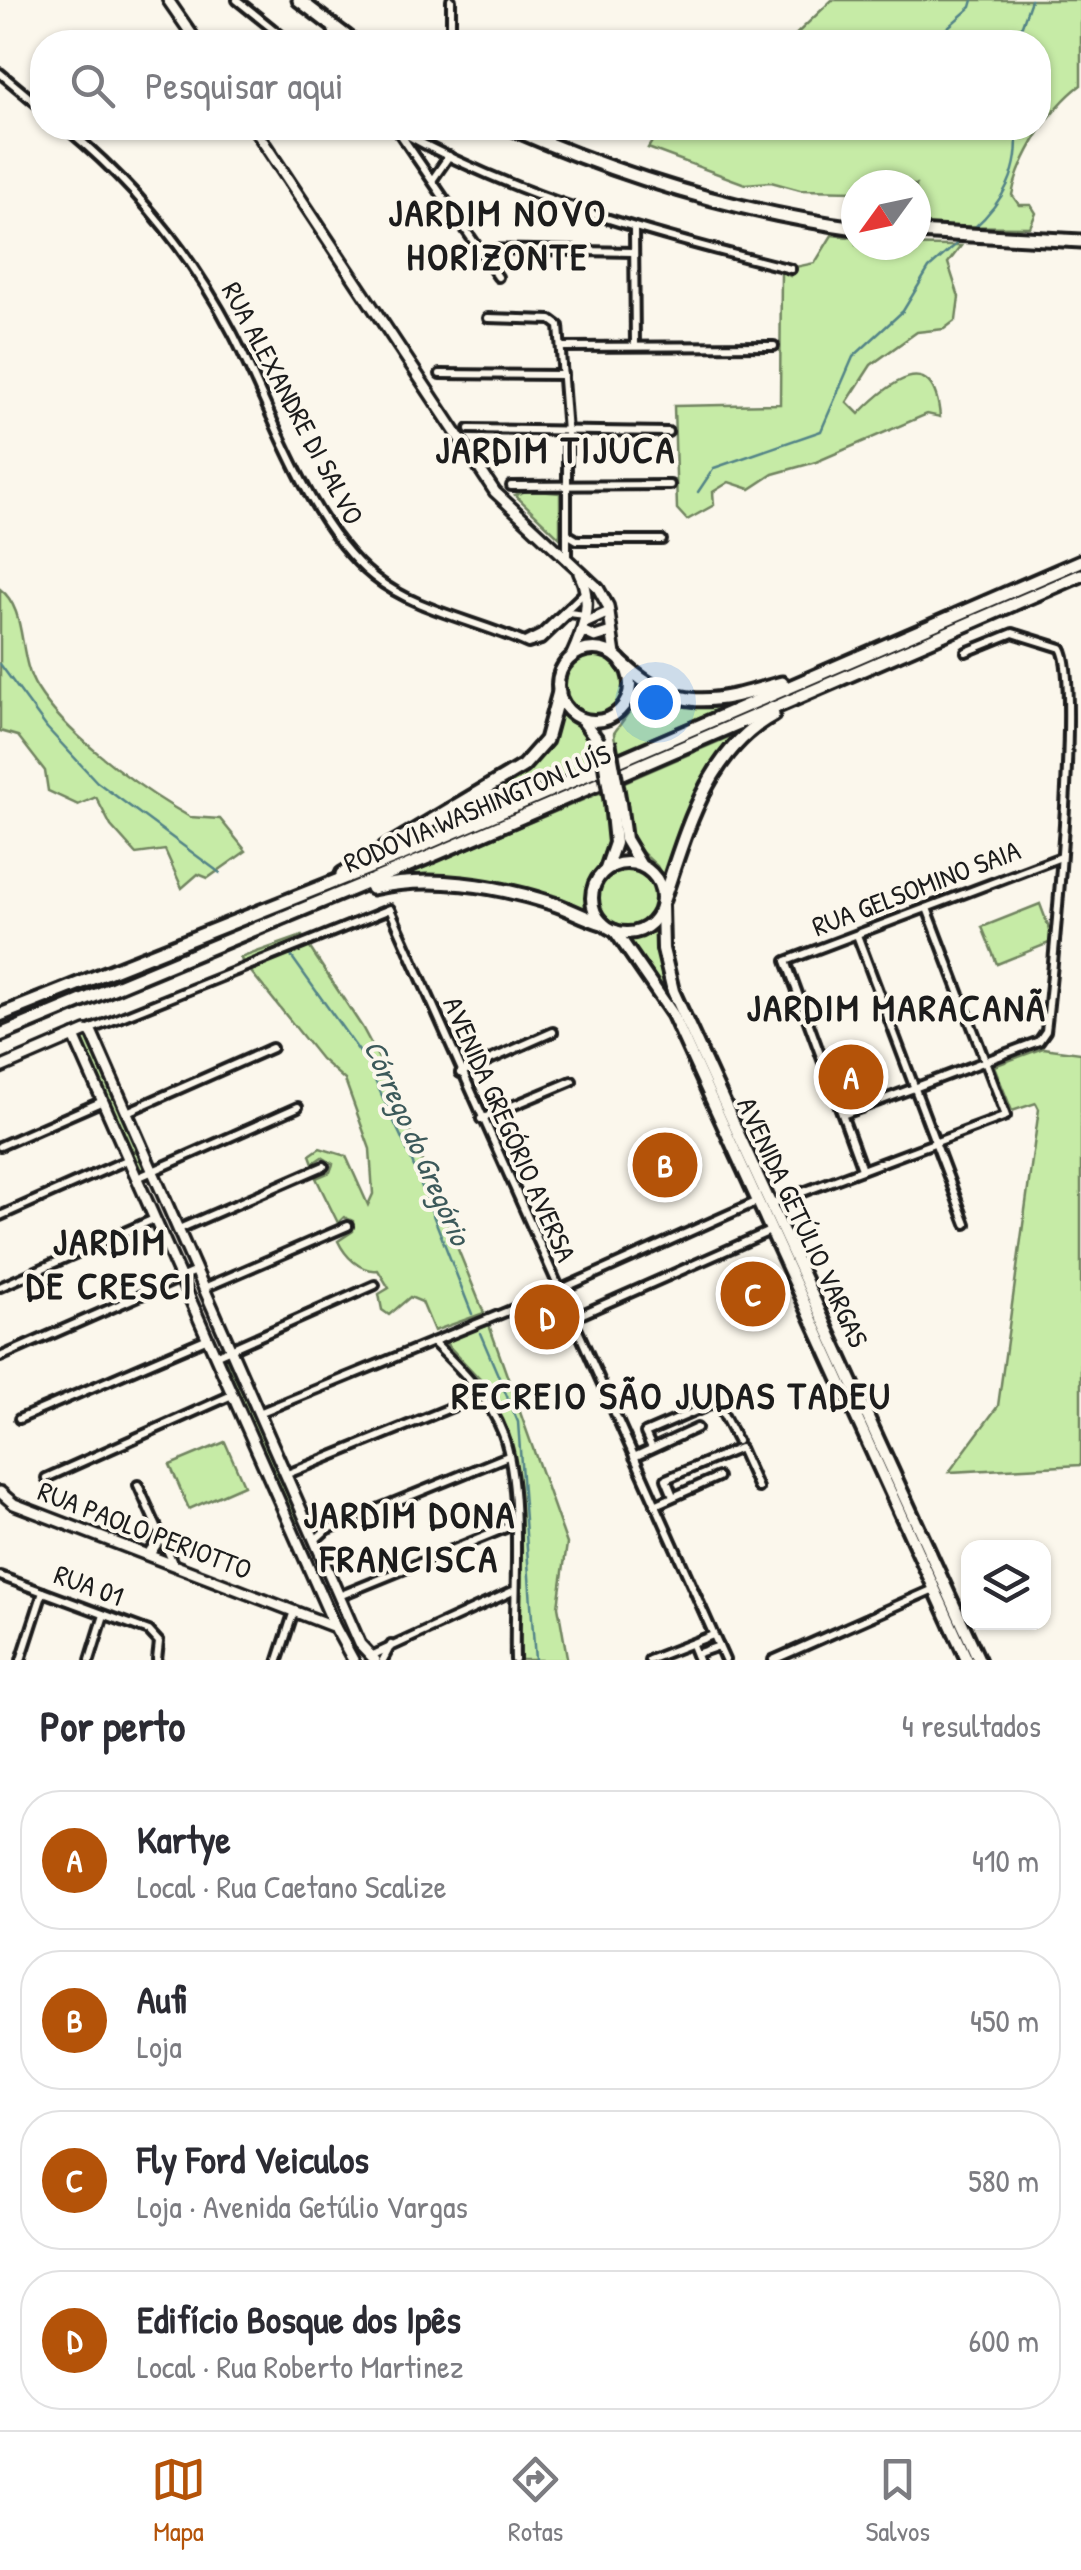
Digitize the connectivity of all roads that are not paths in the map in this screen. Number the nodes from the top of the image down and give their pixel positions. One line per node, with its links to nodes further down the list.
1 (168, 0): 6 (street)
2 (176, 0): 6 (street)
3 (237, 0): 9 (street)
4 (299, 0): 7 (highway)
5 (451, 0): 11 (street)
6 (182, 21): 8 (street)
7 (332, 28): 10 (highway)
8 (188, 30)
9 (273, 30)
10 (335, 30)
11 (450, 30)
12 (0, 73): 13 (street)
13 (30, 98)
14 (80, 140): 53 (street, RUA ALEXANDRE DI SALVO)
15 (262, 140): 43 (street)
16 (405, 140): 20 (street)
17 (419, 140): 19 (street)
18 (544, 140): 21 (highway)
19 (449, 156): 20 (street); 22 (street)
20 (433, 180): 25 (street)
21 (841, 226)
22 (634, 230): 26 (street); 27 (street)
23 (931, 233): 24 (highway)
24 (1081, 241)
25 (479, 248): 26 (street); 28 (street)
26 (632, 252): 30 (street)
27 (790, 269)
28 (498, 277)
29 (488, 318): 32 (street)
30 (635, 346): 31 (street); 32 (street)
31 (774, 346)
32 (562, 347): 34 (street)
33 (440, 374): 34 (street)
34 (563, 375): 36 (street)
35 (469, 429): 36 (street)
36 (567, 432): 37 (street); 40 (street)
37 (668, 432)
38 (670, 484): 40 (street)
39 (511, 486): 40 (street)
40 (566, 487): 41 (street)
41 (566, 535): 42 (street); 43 (street); 44 (street)
42 (662, 540)
43 (551, 548): 44 (street)
44 (568, 561): 46 (street)
45 (1081, 561): 57 (highway, RODOVIA WASHINGTON LUÍS)
46 (578, 571): 48 (street); 49 (street)
47 (1081, 578): 58 (highway, RODOVIA WASHINGTON LUÍS)
48 (586, 591): 49 (street); 51 (street); 53 (street)
49 (603, 595): 50 (street)
50 (609, 612): 51 (street); 52 (street)
51 (583, 623): 52 (street); 53 (street); 55 (street)
52 (612, 631): 56 (street)
53 (524, 642)
54 (966, 652): 80 (street)
55 (571, 657): 56 (main road); 59 (main road)
56 (619, 660): 57 (highway); 60 (main road)
57 (834, 667): 69 (highway, RODOVIA WASHINGTON LUÍS)
58 (846, 676): 67 (highway, RODOVIA WASHINGTON LUÍS); 68 (highway)
59 (559, 692): 61 (main road); 69 (highway)
60 (623, 707): 61 (main road); 62 (main road)
61 (578, 717): 62 (main road)
62 (606, 743): 63 (main road, bridge)
63 (616, 803): 65 (main road); 66 (main road)
64 (1061, 856): 70 (street, RUA GELSOMINO SAIA)
65 (641, 865): 66 (main road); 68 (main road)
66 (606, 869): 71 (main road)
67 (324, 898): 71 (highway); 77 (highway, RODOVIA WASHINGTON LUÍS)
68 (662, 903): 72 (main road); 98 (main road, AVENIDA GETÚLIO VARGAS)
69 (276, 907): 74 (highway, RODOVIA WASHINGTON LUÍS)
70 (928, 908): 73 (street, RUA GELSOMINO SAIA); 80 (street)
71 (602, 922): 72 (main road)
72 (615, 931): 97 (main road, AVENIDA GETÚLIO VARGAS)
73 (857, 935): 84 (street); 88 (street, RUA GELSOMINO SAIA)
74 (0, 1014)
75 (89, 1030): 78 (street); 82 (street, AVENIDA GREGÓRIO AVERSA); 87 (street)
76 (553, 1032): 82 (street)
77 (0, 1035)
78 (74, 1036): 81 (street); 85 (street)
79 (272, 1048): 87 (street)
80 (985, 1061): 84 (street); 90 (street)
81 (0, 1068)
82 (460, 1073): 89 (street, AVENIDA GREGÓRIO AVERSA)
83 (572, 1080): 89 (street)
84 (915, 1088): 88 (street); 90 (street)
85 (102, 1101): 91 (street); 92 (street)
86 (298, 1107): 95 (street)
87 (128, 1112): 95 (street)
88 (845, 1114): 94 (street)
89 (482, 1119): 110 (street, AVENIDA GREGÓRIO AVERSA)
90 (936, 1142): 94 (street); 101 (street)
91 (0, 1146)
92 (129, 1159): 96 (street); 99 (street)
93 (324, 1166): 103 (street)
94 (862, 1169): 98 (street)
95 (154, 1171): 96 (street); 103 (street)
96 (137, 1178): 100 (street)
97 (756, 1202): 104 (main road, AVENIDA GETÚLIO VARGAS); 110 (street)
98 (770, 1204): 166 (main road, AVENIDA GETÚLIO VARGAS)
99 (0, 1216)
100 (156, 1218): 106 (street); 108 (street)
101 (966, 1224)
102 (348, 1226): 109 (street)
103 (179, 1229): 105 (street)
104 (770, 1231): 111 (street); 144 (main road, AVENIDA GETÚLIO VARGAS)
105 (197, 1271): 106 (street); 109 (street)
106 (183, 1278): 112 (street); 116 (street)
107 (374, 1284): 114 (street)
108 (0, 1287)
109 (204, 1288): 114 (street)
110 (557, 1290): 111 (street, AVENIDA GREGÓRIO AVERSA); 113 (street)
111 (571, 1319): 125 (street, AVENIDA GREGÓRIO AVERSA)
112 (209, 1338): 115 (street); 120 (street)
113 (433, 1342): 118 (street); 119 (street)
114 (231, 1348): 115 (street); 119 (street)
115 (216, 1355): 117 (street)
116 (0, 1356)
117 (234, 1395): 128 (street); 137 (street)
118 (482, 1395): 124 (street); 126 (street)
119 (259, 1414): 126 (street)
120 (19, 1419)
121 (697, 1428): 123 (street)
122 (737, 1441): 123 (street)
123 (652, 1448): 125 (street)
124 (508, 1456): 134 (street); 136 (street)
125 (634, 1457): 133 (street, AVENIDA GREGÓRIO AVERSA)
126 (286, 1475): 135 (street)
127 (718, 1476): 132 (street)
128 (46, 1478)
129 (138, 1485): 138 (street)
130 (758, 1488): 132 (street)
131 (0, 1492): 141 (street, RUA PAOLO PERIOTTO)
132 (673, 1496): 133 (street)
133 (656, 1505): 151 (street, AVENIDA GREGÓRIO AVERSA)
134 (513, 1525): 146 (street); 147 (street)
135 (308, 1526): 136 (street); 137 (street); 139 (street)
136 (326, 1530): 139 (street)
137 (293, 1533): 140 (street)
138 (162, 1535): 141 (street); 142 (street)
139 (314, 1541): 140 (street); 147 (street)
140 (299, 1547): 150 (street)
141 (148, 1554): 142 (street, RUA PAOLO PERIOTTO)
142 (173, 1563): 148 (street, RUA PAOLO PERIOTTO)
143 (0, 1576): 145 (street, RUA 01)
144 (934, 1588): 164 (street); 165 (main road, AVENIDA GETÚLIO VARGAS)
145 (43, 1592): 149 (street, RUA 01); 156 (street)
146 (513, 1592): 155 (street); 161 (street)
147 (339, 1596): 155 (street)
148 (294, 1611): 150 (street, RUA PAOLO PERIOTTO); 159 (street)
149 (104, 1615): 157 (street); 158 (street, RUA 01)
150 (334, 1627): 160 (street)
151 (714, 1635): 152 (street); 153 (street, AVENIDA GREGÓRIO AVERSA)
152 (692, 1645): 154 (street); 162 (street)
153 (718, 1646): 154 (street); 163 (street, AVENIDA GREGÓRIO AVERSA)
154 (697, 1657)
155 (374, 1659)
156 (21, 1660)
157 (90, 1660)
158 (157, 1660)
159 (278, 1660)
160 (353, 1660)
161 (514, 1660)
162 (649, 1660)
163 (725, 1660)
164 (773, 1660)
165 (967, 1660)
166 (980, 1660)

